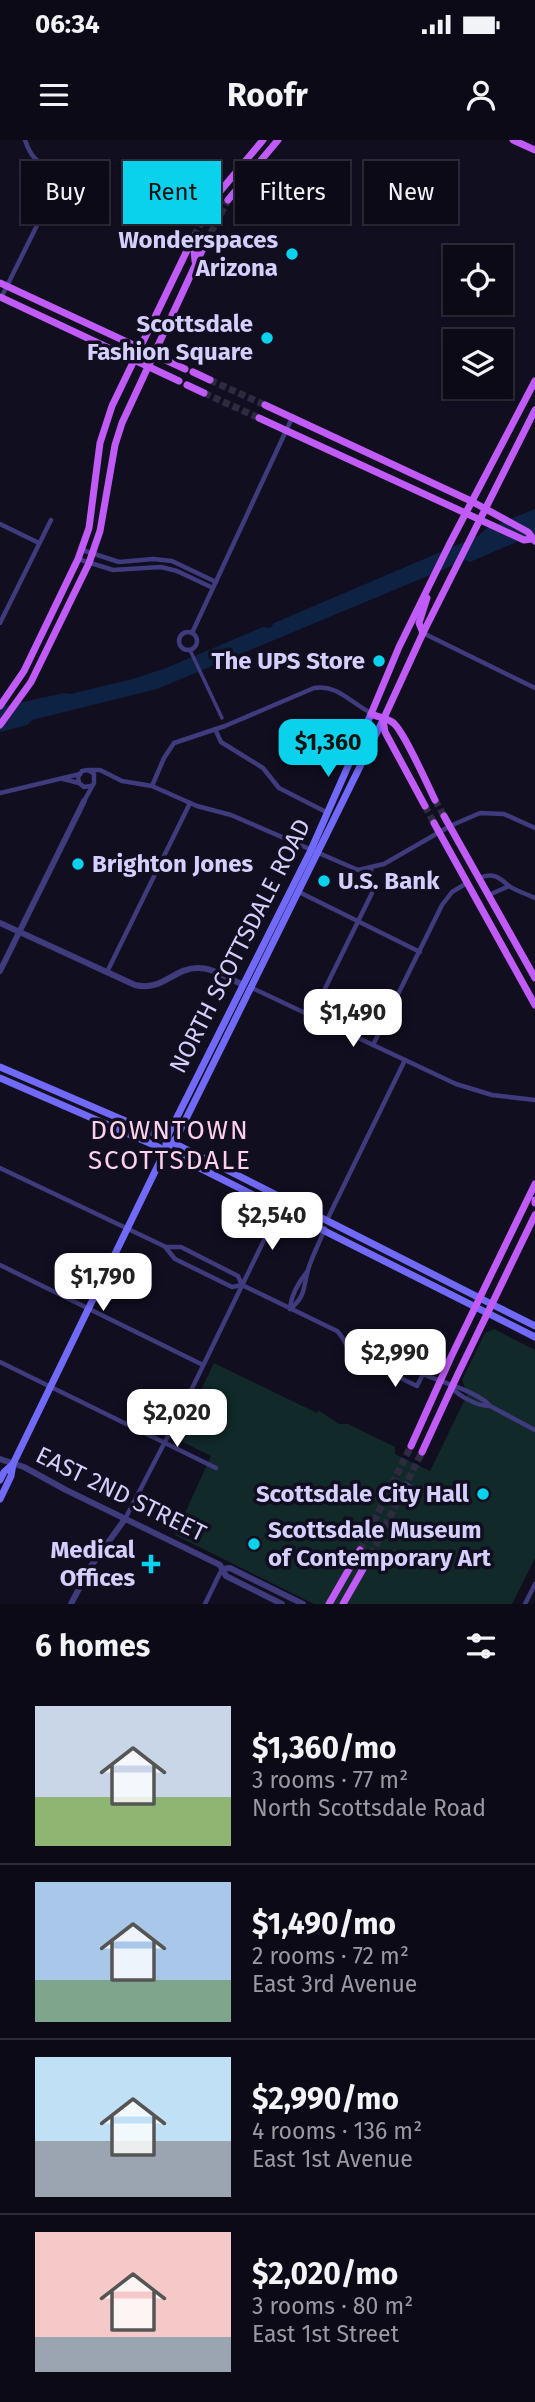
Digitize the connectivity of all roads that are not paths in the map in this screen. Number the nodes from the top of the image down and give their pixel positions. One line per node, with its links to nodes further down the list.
1 (25, 140): 9 (street)
2 (263, 140): 6 (main road)
3 (278, 140): 7 (main road)
4 (513, 140): 5 (main road)
5 (535, 150)
6 (221, 189)
7 (228, 200)
8 (188, 249): 10 (main road); 10 (main road); 12 (main road)
9 (3, 284): 11 (street); 12 (main road)
10 (180, 294): 13 (main road)
11 (0, 298): 14 (main road)
12 (140, 347): 13 (main road); 14 (main road)
13 (153, 354): 15 (main road); 16 (main road)
14 (134, 360): 15 (main road); 32 (main road)
15 (147, 367): 18 (main road); 33 (main road)
16 (210, 380)
17 (535, 381): 24 (main road, NORTH SCOTTSDALE ROAD)
18 (204, 393)
19 (265, 405): 21 (main road)
20 (535, 410): 25 (main road, NORTH SCOTTSDALE ROAD)
21 (292, 417): 23 (street); 24 (main road)
22 (259, 418): 23 (main road)
23 (286, 430): 26 (main road); 36 (street)
24 (471, 501): 25 (main road); 26 (main road, NORTH SCOTTSDALE ROAD)
25 (485, 508): 28 (main road, NORTH SCOTTSDALE ROAD); 30 (main road)
26 (465, 513): 28 (main road); 37 (main road, NORTH SCOTTSDALE ROAD)
27 (51, 520): 31 (street)
28 (483, 521): 30 (main road); 42 (main road, NORTH SCOTTSDALE ROAD)
29 (0, 524): 31 (street)
30 (534, 540)
31 (39, 544): 39 (street)
32 (82, 550): 33 (street); 34 (main road)
33 (93, 555): 35 (main road); 36 (street)
34 (78, 559): 35 (street); 45 (main road)
35 (89, 564): 38 (street); 49 (main road)
36 (216, 582): 38 (street)
37 (428, 587): 42 (main road); 46 (main road, NORTH SCOTTSDALE ROAD)
38 (213, 588): 41 (street)
39 (2, 611): 40 (street)
40 (0, 623)
41 (192, 633): 43 (street); 43 (street)
42 (423, 633): 44 (street); 48 (main road, NORTH SCOTTSDALE ROAD)
43 (191, 652): 47 (street)
44 (535, 688)
45 (0, 706)
46 (371, 713): 48 (main road); 50 (street); 63 (main road, NORTH SCOTTSDALE ROAD)
47 (222, 719)
48 (383, 720): 59 (main road); 62 (main road); 69 (main road, NORTH SCOTTSDALE ROAD)
49 (0, 725)
50 (215, 729): 57 (street); 63 (street)
51 (88, 770): 52 (street); 53 (street); 55 (street)
52 (80, 774): 54 (street); 56 (street)
53 (111, 776): 55 (street); 57 (street)
54 (63, 779): 56 (street); 58 (street)
55 (94, 782): 56 (street); 60 (street)
56 (80, 784): 60 (street)
57 (152, 786): 61 (street)
58 (0, 793)
59 (435, 800)
60 (84, 801): 79 (street)
61 (190, 803): 69 (street); 82 (street)
62 (425, 806)
63 (328, 813): 69 (main road, NORTH SCOTTSDALE ROAD)
64 (444, 816): 66 (main road)
65 (434, 822): 68 (main road)
66 (450, 826): 67 (street); 68 (street); 71 (main road)
67 (535, 828)
68 (439, 833): 70 (street); 72 (main road)
69 (315, 851): 70 (street); 74 (main road, NORTH SCOTTSDALE ROAD); 84 (main road, NORTH SCOTTSDALE ROAD)
70 (371, 868): 77 (street)
71 (479, 878): 73 (street); 75 (main road)
72 (467, 883): 80 (street); 86 (main road)
73 (509, 886): 75 (street); 76 (street)
74 (299, 892): 77 (street); 85 (main road, NORTH SCOTTSDALE ROAD)
75 (489, 895): 83 (main road)
76 (535, 898)
77 (359, 921): 80 (street); 87 (street)
78 (0, 923): 79 (street)
79 (20, 932): 81 (street); 82 (street)
80 (420, 952): 88 (street)
81 (0, 971)
82 (107, 972): 84 (street)
83 (535, 978)
84 (242, 984): 85 (street); 95 (main road, NORTH SCOTTSDALE ROAD)
85 (251, 988): 87 (street); 95 (main road, NORTH SCOTTSDALE ROAD)
86 (535, 1005)
87 (313, 1016): 88 (street)
88 (373, 1045): 89 (street)
89 (404, 1060): 92 (street); 102 (street)
90 (0, 1067): 93 (main road)
91 (0, 1078): 94 (main road)
92 (535, 1100)
93 (80, 1101): 94 (main road); 95 (main road)
94 (76, 1111): 96 (main road)
95 (170, 1142): 96 (main road, NORTH SCOTTSDALE ROAD); 99 (main road)
96 (166, 1151): 100 (main road); 103 (main road, NORTH SCOTTSDALE ROAD)
97 (0, 1168): 103 (street)
98 (535, 1184): 109 (main road)
99 (284, 1198): 100 (street); 102 (main road)
100 (279, 1208): 104 (main road); 108 (street)
101 (535, 1215): 110 (main road)
102 (327, 1219): 104 (street); 109 (main road)
103 (127, 1229): 105 (street); 111 (main road, NORTH SCOTTSDALE ROAD)
104 (324, 1231): 107 (street); 112 (main road)
105 (166, 1247): 108 (street); 108 (street)
106 (0, 1265): 111 (street)
107 (308, 1271): 113 (street); 113 (street)
108 (242, 1285): 113 (street); 119 (street)
109 (480, 1297): 110 (main road); 112 (main road)
110 (492, 1304): 114 (main road); 115 (main road)
111 (90, 1307): 119 (street); 124 (main road, NORTH SCOTTSDALE ROAD)
112 (475, 1307): 114 (main road); 123 (main road)
113 (290, 1309): 117 (street)
114 (488, 1313): 116 (main road); 125 (main road)
115 (535, 1326)
116 (535, 1337)
117 (349, 1347): 120 (street); 122 (street)
118 (0, 1362): 124 (street)
119 (203, 1365): 127 (street)
120 (362, 1366)
121 (369, 1369): 122 (street)
122 (384, 1370): 123 (street)
123 (439, 1382): 125 (street); 128 (main road)
124 (51, 1387): 127 (street); 131 (main road, NORTH SCOTTSDALE ROAD)
125 (451, 1387): 126 (street); 129 (main road)
126 (535, 1430)
127 (166, 1442): 132 (street); 137 (street)
128 (411, 1446)
129 (422, 1452)
130 (0, 1459): 131 (street, EAST 2ND STREET)
131 (13, 1464): 133 (main road, NORTH SCOTTSDALE ROAD); 136 (main road, NORTH SCOTTSDALE ROAD); 137 (street, EAST 2ND STREET)
132 (216, 1468)
133 (0, 1480)
134 (405, 1483): 135 (street)
135 (426, 1487)
136 (0, 1499)
137 (125, 1519): 140 (street, EAST 2ND STREET); 142 (street)
138 (360, 1550): 146 (main road)
139 (371, 1555): 147 (main road)
140 (222, 1569): 143 (street); 144 (street, EAST 2ND STREET); 145 (street, EAST 2ND STREET)
141 (535, 1584): 148 (street)
142 (71, 1604)
143 (205, 1604)
144 (282, 1604)
145 (303, 1604)
146 (329, 1604)
147 (343, 1604)
148 (525, 1604)

